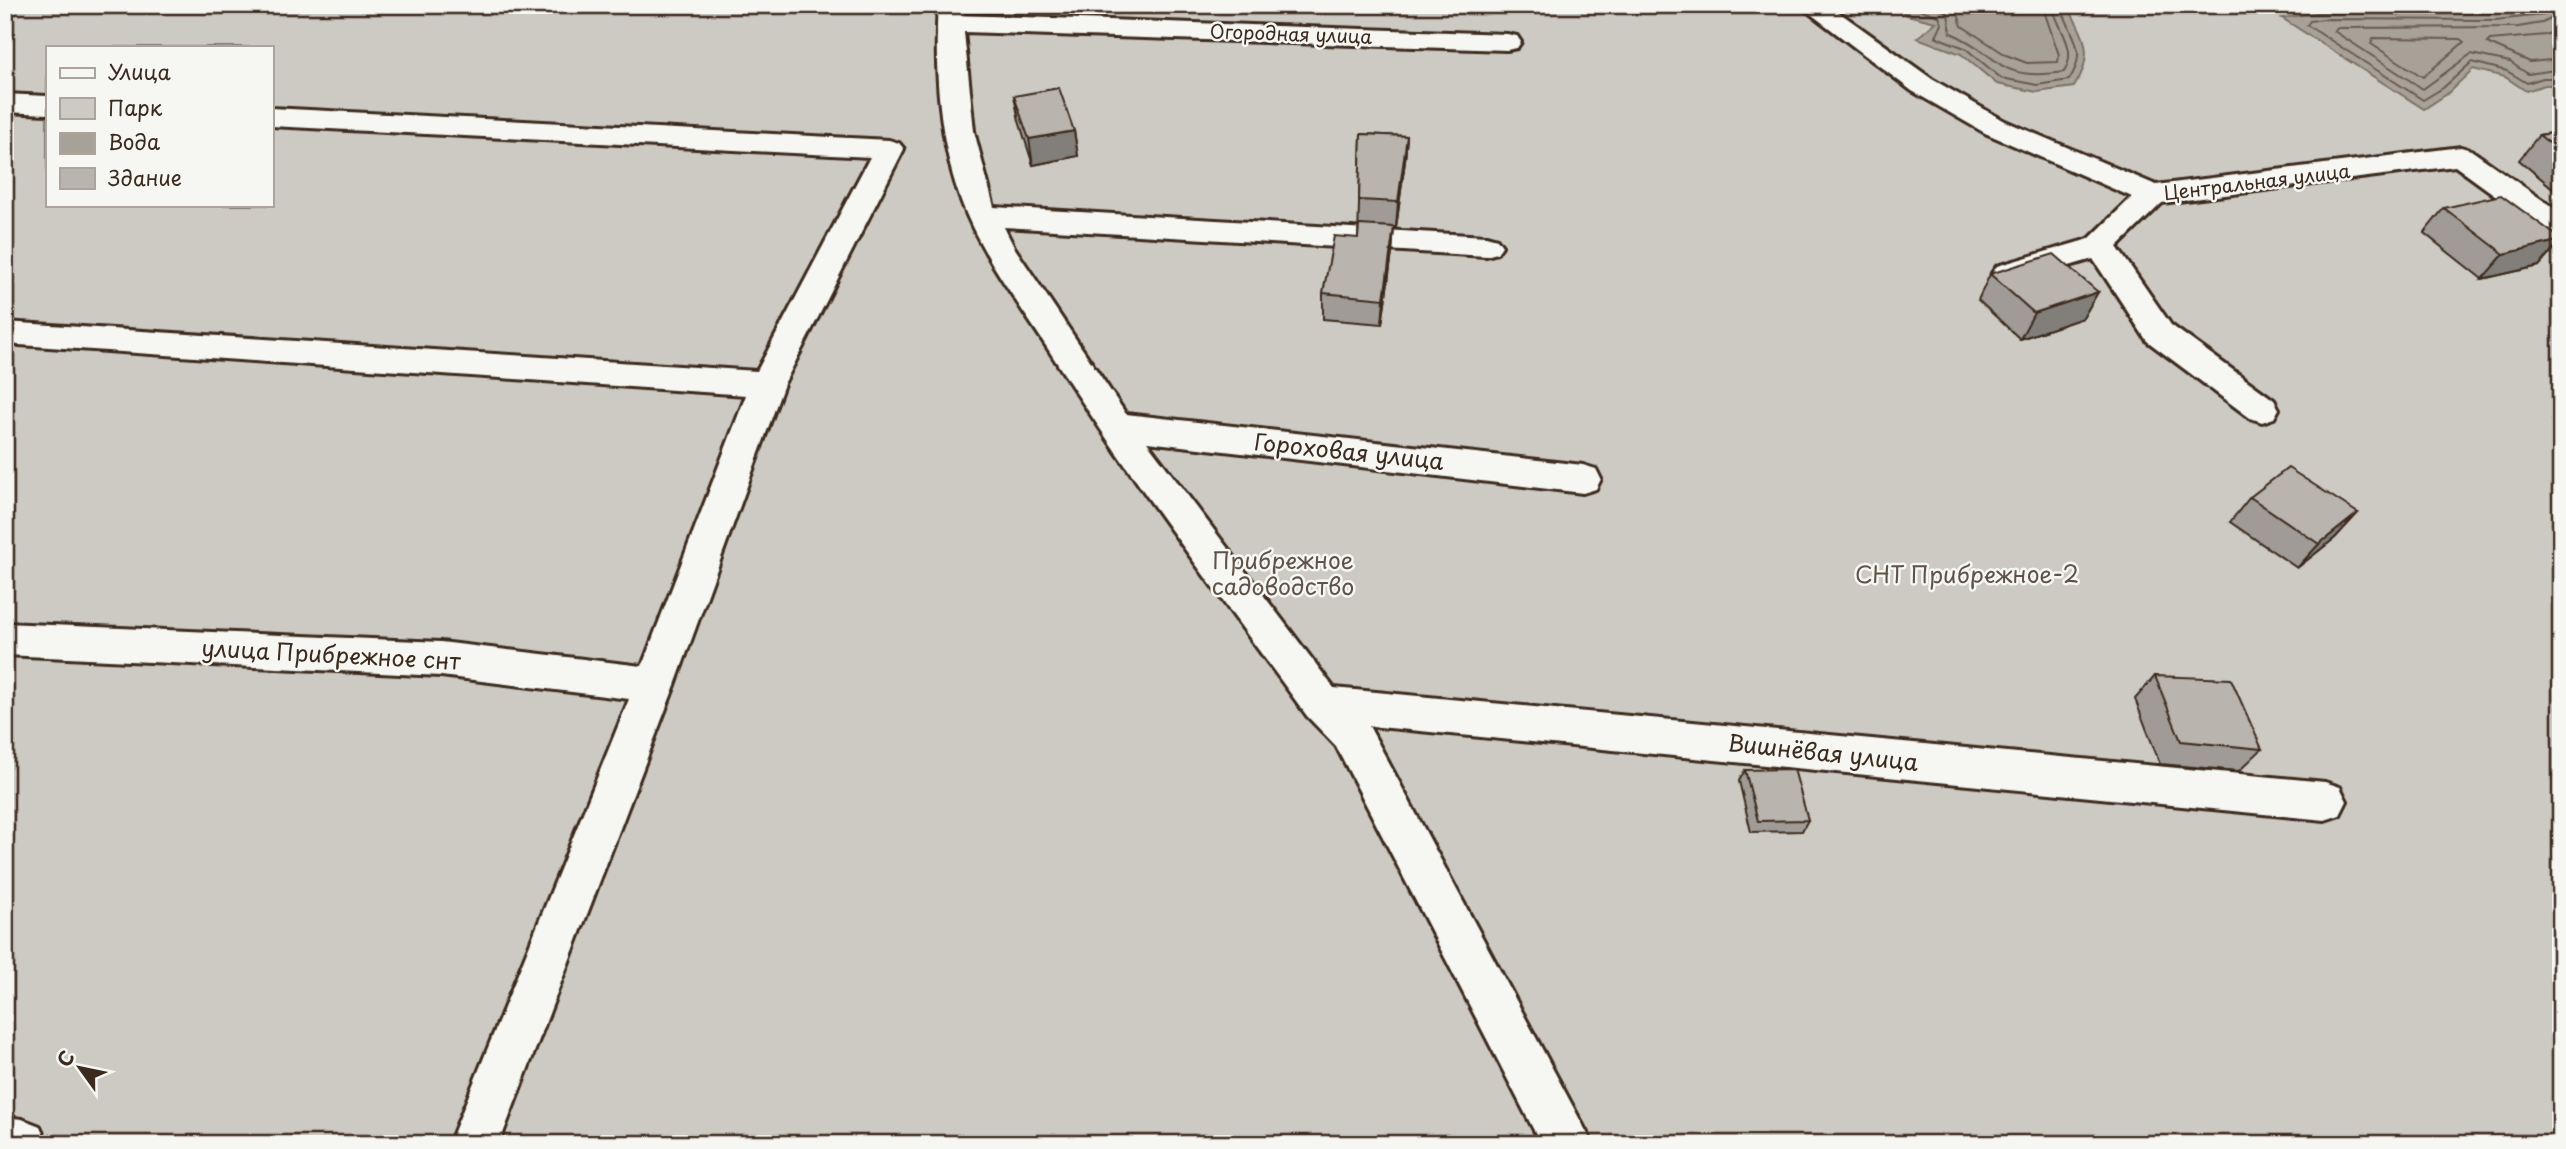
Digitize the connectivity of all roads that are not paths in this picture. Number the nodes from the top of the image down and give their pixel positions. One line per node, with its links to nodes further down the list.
1 (1812, 5): 7 (street, Центральная улица)
2 (950, 14): 3 (street, Огородная улица); 8 (street)
3 (1507, 42)
4 (5, 103): 5 (street)
5 (46, 105)
6 (273, 117): 14 (street)
7 (2153, 195): 9 (street, Центральная улица); 11 (street)
8 (986, 216): 10 (street); 16 (street)
9 (2561, 228)
10 (1486, 246)
11 (2100, 246): 12 (street); 15 (street)
12 (2004, 274)
13 (5, 333): 14 (street)
14 (767, 384): 19 (street)
15 (2262, 409)
16 (1115, 426): 17 (street, Гороховая улица); 20 (street)
17 (1583, 479)
18 (5, 639): 19 (street, улица Прибрежное снт)
19 (655, 685): 24 (street)
20 (1322, 704): 21 (street, Вишнёвая улица); 25 (street)
21 (2325, 801)
22 (5, 1142): 23 (street)
23 (22, 1144)
24 (474, 1144)
25 (1568, 1144)

